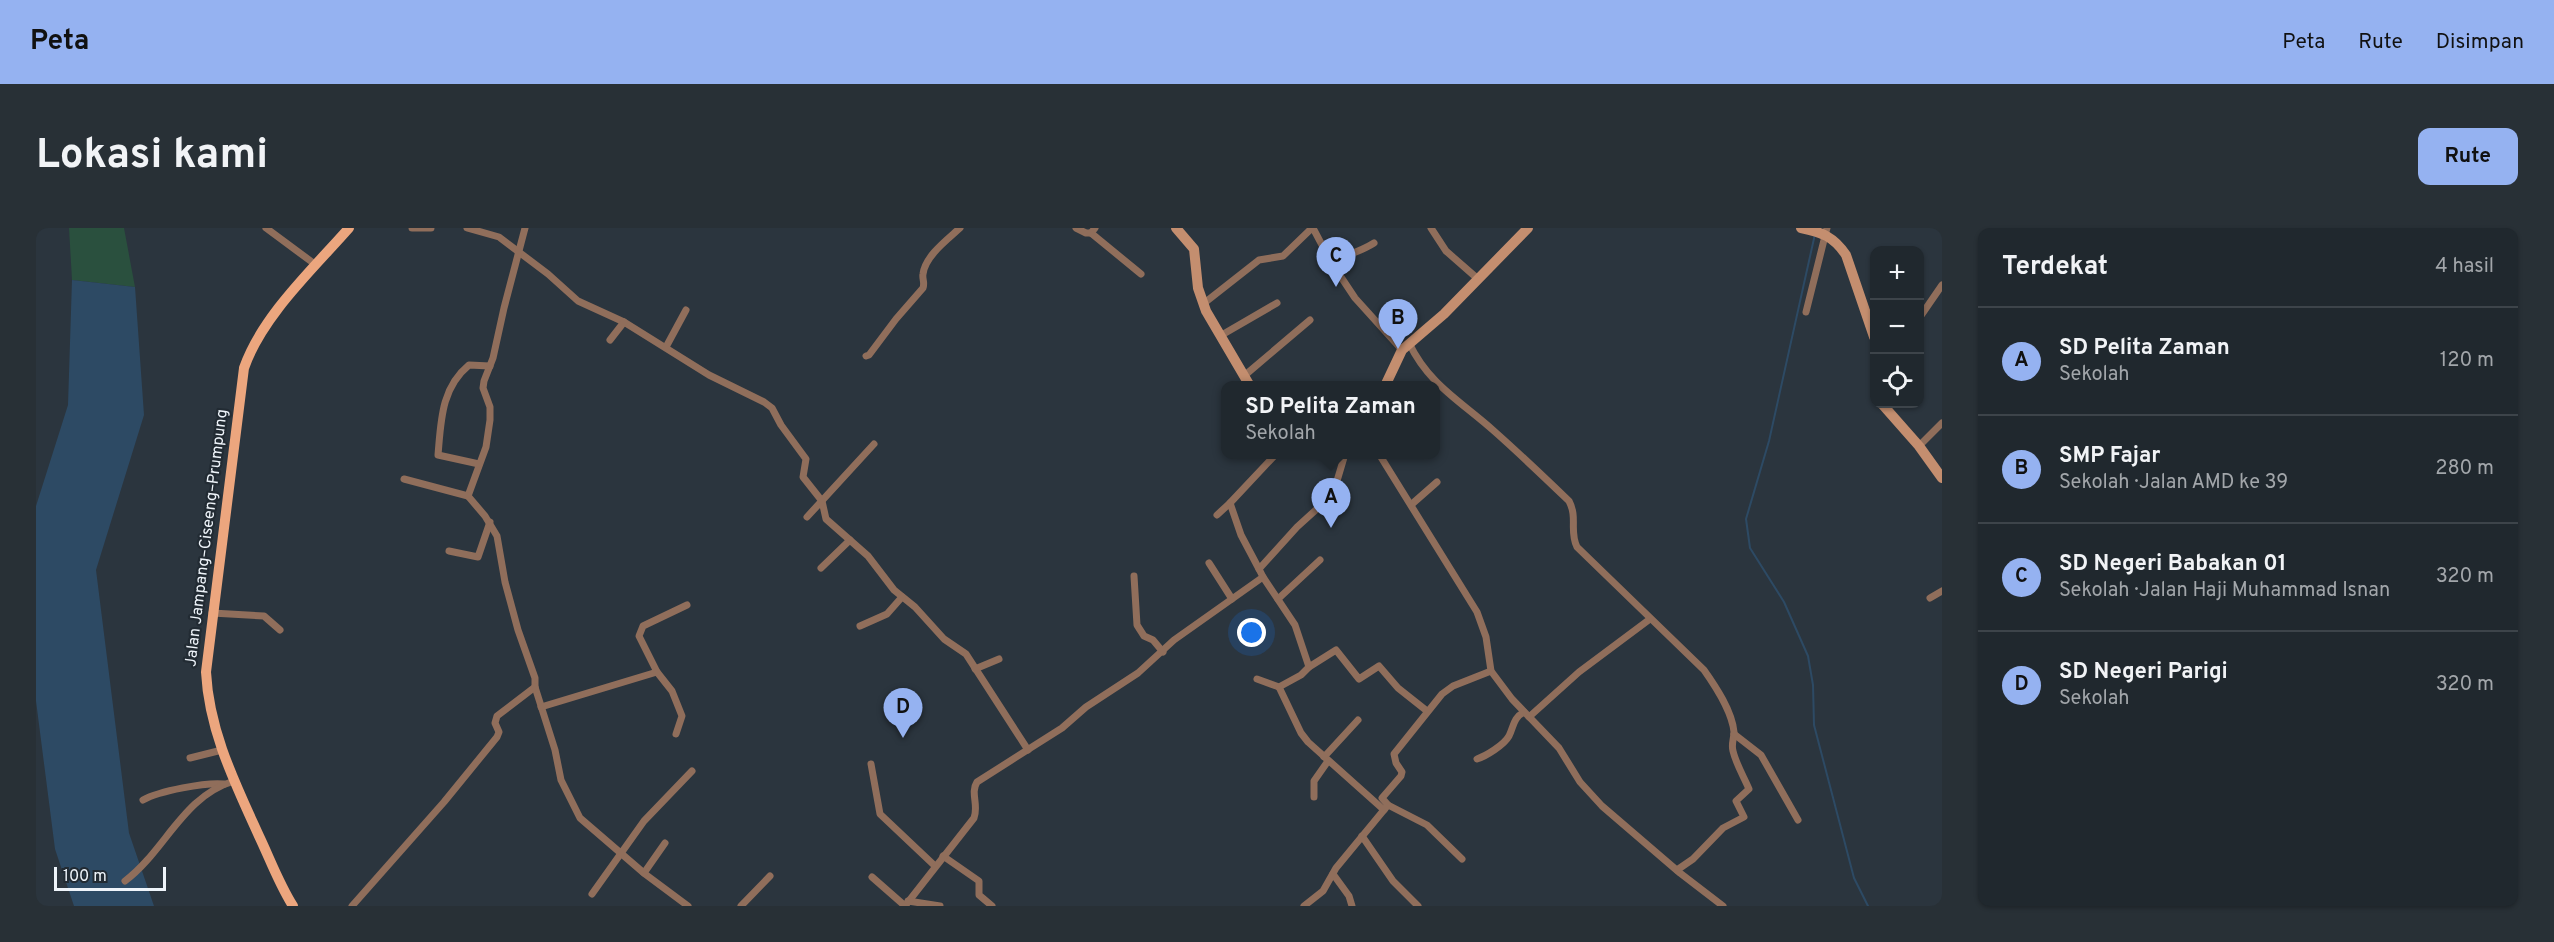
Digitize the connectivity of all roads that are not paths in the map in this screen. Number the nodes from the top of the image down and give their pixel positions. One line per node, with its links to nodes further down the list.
1 (266, 228): 19 (street)
2 (349, 228): 19 (main road, Jalan Jampang–Ciseeng–Prumpung)
3 (412, 228): 4 (street)
4 (431, 228)
5 (467, 228): 17 (street)
6 (525, 228): 17 (street)
7 (960, 228): 35 (street)
8 (1076, 228): 14 (street)
9 (1176, 228): 24 (street)
10 (1312, 228): 18 (street); 24 (street)
11 (1431, 228): 21 (street)
12 (1528, 228): 21 (street)
13 (1804, 228): 15 (street)
14 (1093, 230): 20 (street)
15 (1826, 231): 27 (street); 30 (street)
16 (1374, 243): 18 (street)
17 (518, 250): 29 (street); 36 (street)
18 (1331, 262): 33 (street)
19 (316, 265): 74 (main road, Jalan Jampang–Ciseeng–Prumpung)
20 (1141, 274)
21 (1478, 279): 33 (street)
22 (1942, 285): 26 (street)
23 (1277, 303): 31 (street)
24 (1203, 304): 31 (street)
25 (686, 310): 34 (street)
26 (1924, 311)
27 (1806, 312)
28 (1310, 320): 37 (street)
29 (624, 322): 32 (street); 34 (street)
30 (1870, 323)
31 (1220, 336): 37 (street)
32 (610, 340)
33 (1405, 346): 39 (street); 40 (street)
34 (666, 347): 54 (street)
35 (866, 356)
36 (490, 366): 49 (street); 49 (street)
37 (1244, 376): 38 (street)
38 (1247, 381)
39 (1388, 381)
40 (1435, 381)
41 (1440, 387): 75 (street)
42 (1886, 408): 45 (street)
43 (1942, 423): 45 (street)
44 (874, 444): 54 (street)
45 (1919, 446): 51 (street)
46 (1271, 459): 55 (street)
47 (1344, 459): 65 (street)
48 (1382, 459): 56 (street)
49 (479, 464): 53 (street)
50 (404, 478): 53 (street)
51 (1942, 478)
52 (1437, 482): 56 (street)
53 (468, 496): 59 (street)
54 (822, 501): 58 (street); 60 (street)
55 (1230, 502): 57 (street); 65 (street)
56 (1412, 504): 82 (street)
57 (1217, 515)
58 (807, 517)
59 (490, 522): 61 (street); 85 (street)
60 (850, 540): 64 (street); 69 (street)
61 (448, 551)
62 (1320, 560): 71 (street)
63 (1209, 563): 72 (street)
64 (821, 568)
65 (1259, 569): 67 (street)
66 (1134, 576): 78 (street)
67 (1263, 577): 71 (street); 72 (street)
68 (1942, 591): 70 (street)
69 (902, 597): 76 (street); 81 (street)
70 (1930, 598)
71 (1278, 599): 80 (street)
72 (1233, 600): 78 (street)
73 (687, 605): 83 (street)
74 (212, 613): 77 (street); 93 (main road, Jalan Jampang–Ciseeng–Prumpung)
75 (1650, 619): 89 (street); 92 (street)
76 (860, 626)
77 (280, 630)
78 (1162, 652): 94 (street)
79 (999, 659): 81 (street)
80 (1309, 667): 86 (street); 88 (street)
81 (975, 669): 94 (street)
82 (1491, 671): 88 (street); 89 (street)
83 (657, 672): 87 (street); 91 (street)
84 (1257, 679): 86 (street)
85 (535, 687): 87 (street); 120 (street)
86 (1279, 687): 96 (street)
87 (541, 707): 107 (street)
88 (1427, 711): 103 (street)
89 (1527, 715): 97 (street); 111 (street)
90 (1358, 720): 96 (street)
91 (676, 734)
92 (1734, 734): 104 (street); 111 (street)
93 (222, 750): 95 (street); 100 (main road, Jalan Jampang–Ciseeng–Prumpung)
94 (1028, 750): 108 (street)
95 (189, 758)
96 (1326, 759): 101 (street); 103 (street)
97 (1477, 759)
98 (871, 764): 110 (street)
99 (692, 771): 107 (street)
100 (229, 783): 102 (street); 116 (street); 119 (main road, Jalan Jampang–Ciseeng–Prumpung)
101 (1314, 797)
102 (144, 800)
103 (1386, 807): 105 (street); 109 (street)
104 (1798, 820)
105 (1362, 836): 113 (street); 127 (street)
106 (665, 843): 112 (street)
107 (621, 854): 112 (street); 117 (street)
108 (943, 856): 110 (street); 124 (street)
109 (1462, 859)
110 (934, 866): 118 (street)
111 (1677, 870): 128 (street)
112 (644, 873): 121 (street)
113 (1333, 874): 125 (street); 126 (street)
114 (770, 876): 122 (street)
115 (872, 877): 118 (street)
116 (125, 880)
117 (592, 894)
118 (908, 901): 123 (street)
119 (293, 906)
120 (352, 906)
121 (688, 906)
122 (741, 906)
123 (939, 906)
124 (992, 906)
125 (1304, 906)
126 (1352, 906)
127 (1419, 906)
128 (1722, 906)

